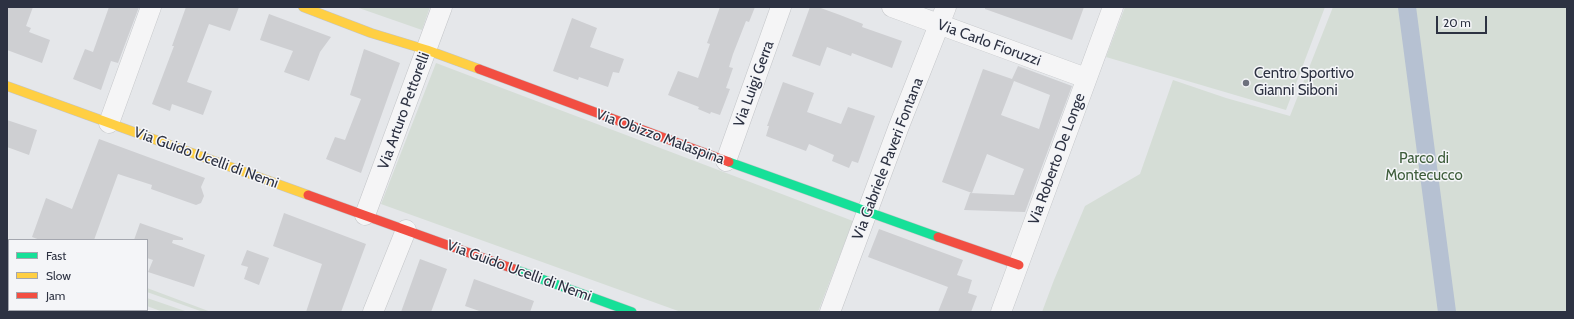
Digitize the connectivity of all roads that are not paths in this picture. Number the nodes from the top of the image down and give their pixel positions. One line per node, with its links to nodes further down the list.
1 (151, 7): 11 (street)
2 (303, 7): 8 (street, Via Obizzo Malaspina)
3 (442, 7): 8 (street, Via Arturo Pettorelli)
4 (781, 7): 12 (street, Via Luigi Gerra)
5 (892, 7): 7 (street, Via Carlo Fioruzzi)
6 (1113, 7): 9 (street, Via Roberto De Longe)
7 (943, 16): 9 (street, Via Carlo Fioruzzi); 13 (street, Via Gabriele Paveri Fontana)
8 (427, 50): 12 (street, Via Obizzo Malaspina); 14 (street, Via Arturo Pettorelli)
9 (1086, 78): 16 (street, Via Roberto De Longe)
10 (7, 86): 11 (street, Via Guido Ucelli di Nemi)
11 (109, 123): 14 (street, Via Guido Ucelli di Nemi)
12 (726, 161): 13 (street, Via Obizzo Malaspina)
13 (868, 212): 16 (street, Via Obizzo Malaspina); 19 (street, Via Gabriele Paveri Fontana)
14 (365, 215): 15 (street, Via Guido Ucelli di Nemi)
15 (406, 230): 17 (street); 18 (street, Via Guido Ucelli di Nemi)
16 (1018, 265): 20 (street, Via Roberto De Longe)
17 (373, 312)
18 (632, 312)
19 (830, 312)
20 (1001, 312)

